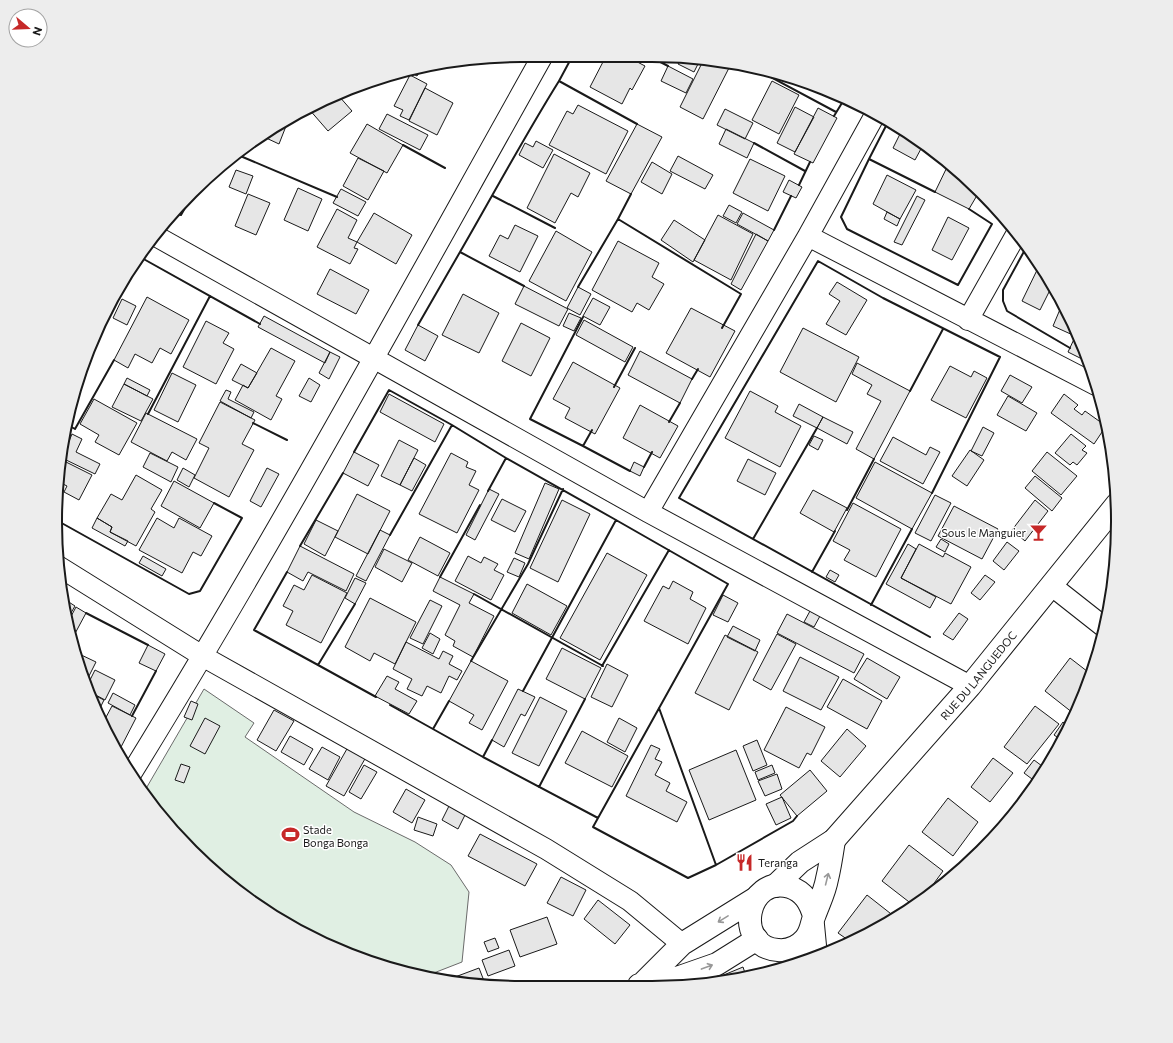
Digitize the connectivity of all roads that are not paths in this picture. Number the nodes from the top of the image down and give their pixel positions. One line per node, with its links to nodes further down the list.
1 (539, 62): 7 (street)
2 (873, 119): 3 (street)
3 (808, 236): 6 (street); 10 (street)
4 (160, 238): 7 (street)
5 (1014, 239): 6 (street)
6 (968, 320): 8 (street)
7 (374, 357): 10 (street); 14 (street)
8 (1089, 381)
9 (1111, 511): 12 (main road, RUE DU LANGUEDOC)
10 (648, 512): 15 (street)
11 (65, 570): 14 (street)
12 (1052, 586): 13 (street); 15 (main road, RUE DU LANGUEDOC)
13 (1099, 623)
14 (204, 657): 16 (street); 21 (street)
15 (970, 686): 17 (main road, RUE DU LANGUEDOC)
16 (134, 769)
17 (834, 840): 18 (main road, RUE DU LANGUEDOC); 20 (main road, one-way to 17)
18 (775, 886): 19 (main road); 20 (main road)
19 (756, 898): 21 (main road, one-way to 21); 22 (main road)
20 (813, 921): 22 (main road); 23 (main road)
21 (682, 944): 25 (main road)
22 (766, 945): 24 (main road); 26 (main road, one-way to 22)
23 (816, 951)
24 (785, 961)
25 (642, 981)
26 (662, 981)

